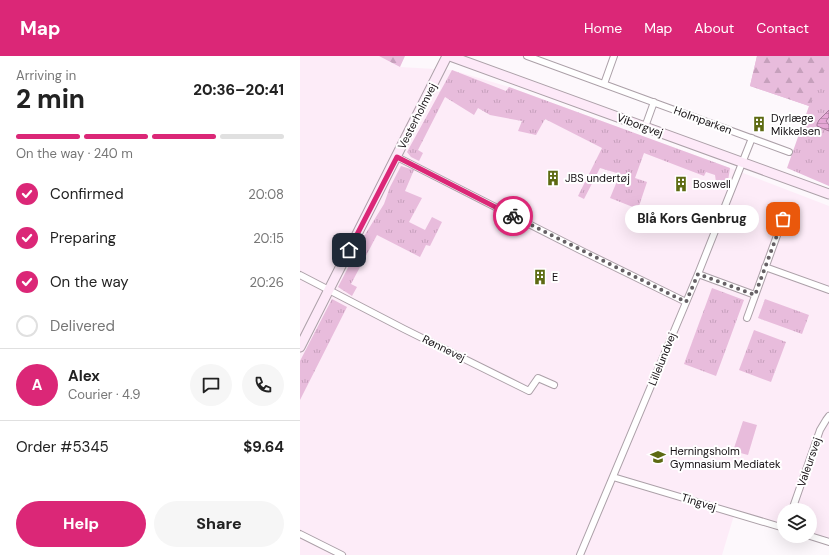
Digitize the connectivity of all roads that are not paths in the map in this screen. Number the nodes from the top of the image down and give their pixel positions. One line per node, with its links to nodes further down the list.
1 (449, 56): 6 (street, Viborgvej); 9 (street, Vesterholmvej)
2 (527, 56): 4 (street, Holmparken)
3 (614, 56): 4 (street)
4 (604, 84): 5 (street, Holmparken)
5 (654, 102): 6 (street); 7 (street, Holmparken)
6 (645, 127): 10 (street, Viborgvej)
7 (752, 138): 8 (street, Holmparken); 10 (street)
8 (789, 152)
9 (397, 157): 16 (street, Vesterholmvej); 19 (street)
10 (742, 162): 11 (street, Viborgvej); 14 (street, Lillelundvej)
11 (829, 194)
12 (783, 219): 13 (street)
13 (766, 267): 17 (street); 18 (street)
14 (698, 274): 18 (street); 19 (street, Lillelundvej)
15 (300, 275): 16 (street)
16 (329, 290): 21 (street, Vesterholmvej); 22 (street, Rønnevej)
17 (829, 290)
18 (755, 295): 20 (street)
19 (686, 302): 24 (street, Lillelundvej)
20 (747, 318)
21 (300, 347)
22 (554, 385)
23 (829, 416): 25 (street, Valeursvej)
24 (613, 477): 26 (street, Tingvej); 31 (street, Lillelundvej)
25 (794, 503)
26 (777, 526)
27 (300, 534): 30 (street)
28 (817, 538): 29 (street)
29 (829, 542)
30 (342, 555)
31 (580, 555)

